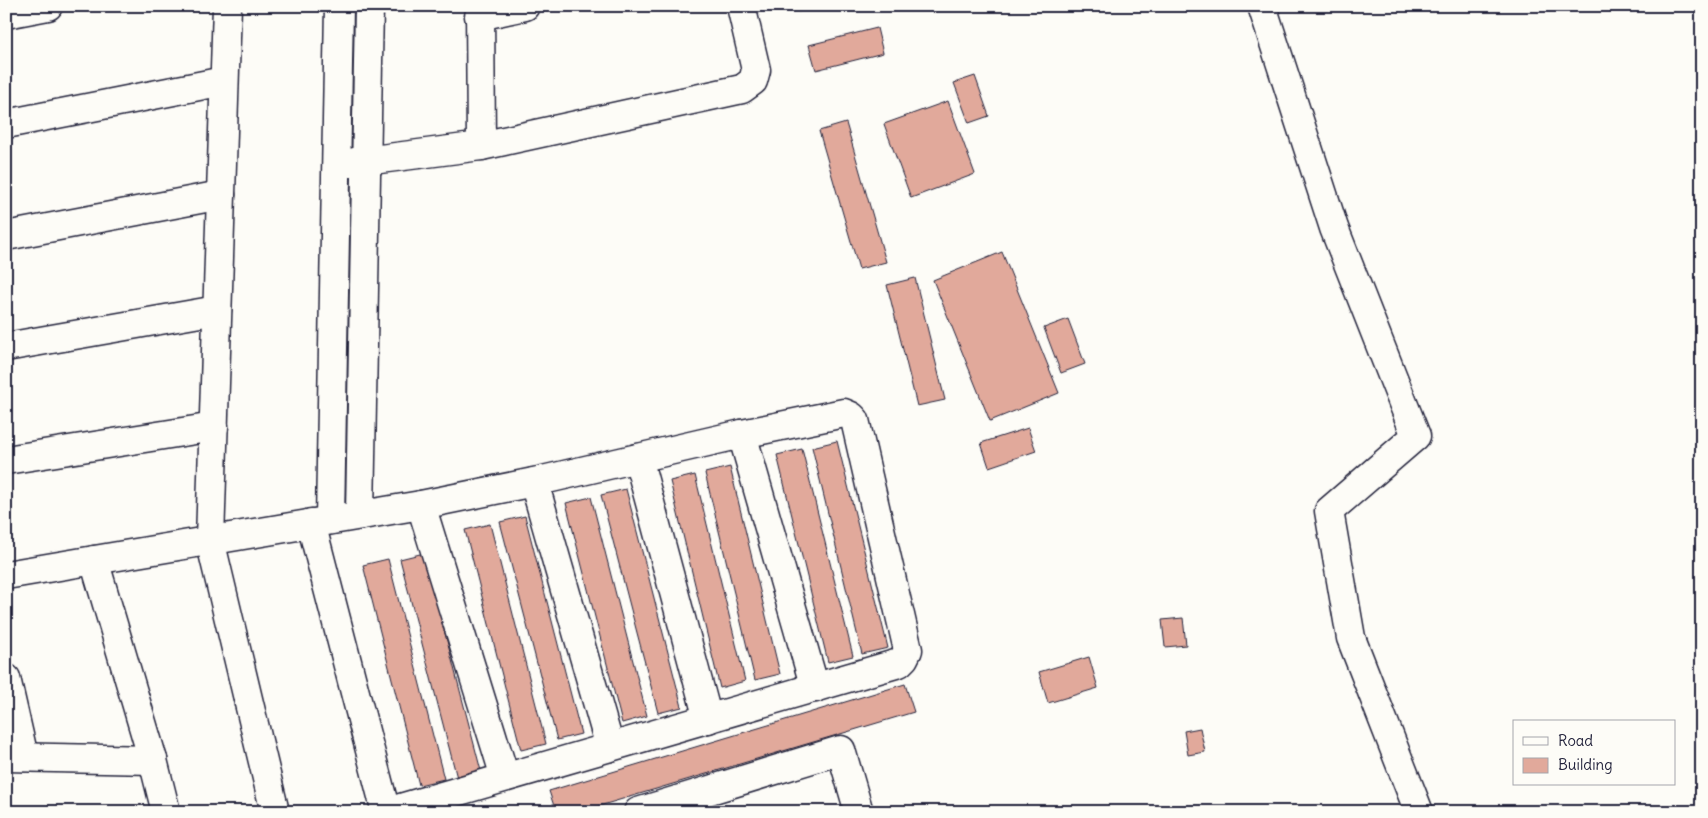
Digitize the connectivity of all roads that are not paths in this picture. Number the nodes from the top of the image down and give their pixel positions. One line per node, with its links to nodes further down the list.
1 (48, 6): 9 (street)
2 (227, 6): 10 (street)
3 (339, 6): 14 (street)
4 (369, 6): 13 (street)
5 (525, 6): 8 (street)
6 (741, 6): 12 (street)
7 (1262, 6): 42 (street)
8 (480, 11): 12 (street)
9 (6, 14)
10 (224, 82): 11 (street); 15 (street)
11 (6, 124)
12 (481, 146): 13 (street)
13 (366, 160): 14 (street); 25 (street)
14 (336, 165): 26 (street)
15 (221, 195): 16 (street); 17 (street)
16 (6, 236)
17 (218, 310): 18 (street); 19 (street)
18 (6, 347)
19 (214, 427): 22 (street); 27 (street)
20 (742, 434): 21 (street); 31 (street); 31 (street)
21 (638, 458): 23 (street); 32 (street)
22 (6, 460)
23 (534, 482): 24 (street); 33 (street)
24 (421, 505): 25 (street); 36 (street)
25 (360, 515): 26 (street)
26 (321, 522): 27 (street); 39 (street)
27 (210, 540): 28 (street); 38 (street)
28 (94, 560): 29 (street); 35 (street)
29 (6, 575)
30 (6, 678): 34 (street)
31 (815, 688): 32 (street)
32 (708, 719): 33 (street)
33 (610, 747): 36 (street)
34 (15, 757): 35 (street)
35 (153, 760): 37 (street)
36 (505, 778): 39 (street)
37 (166, 812)
38 (275, 812)
39 (386, 812)
40 (638, 812): 41 (street)
41 (859, 812)
42 (1418, 812)

